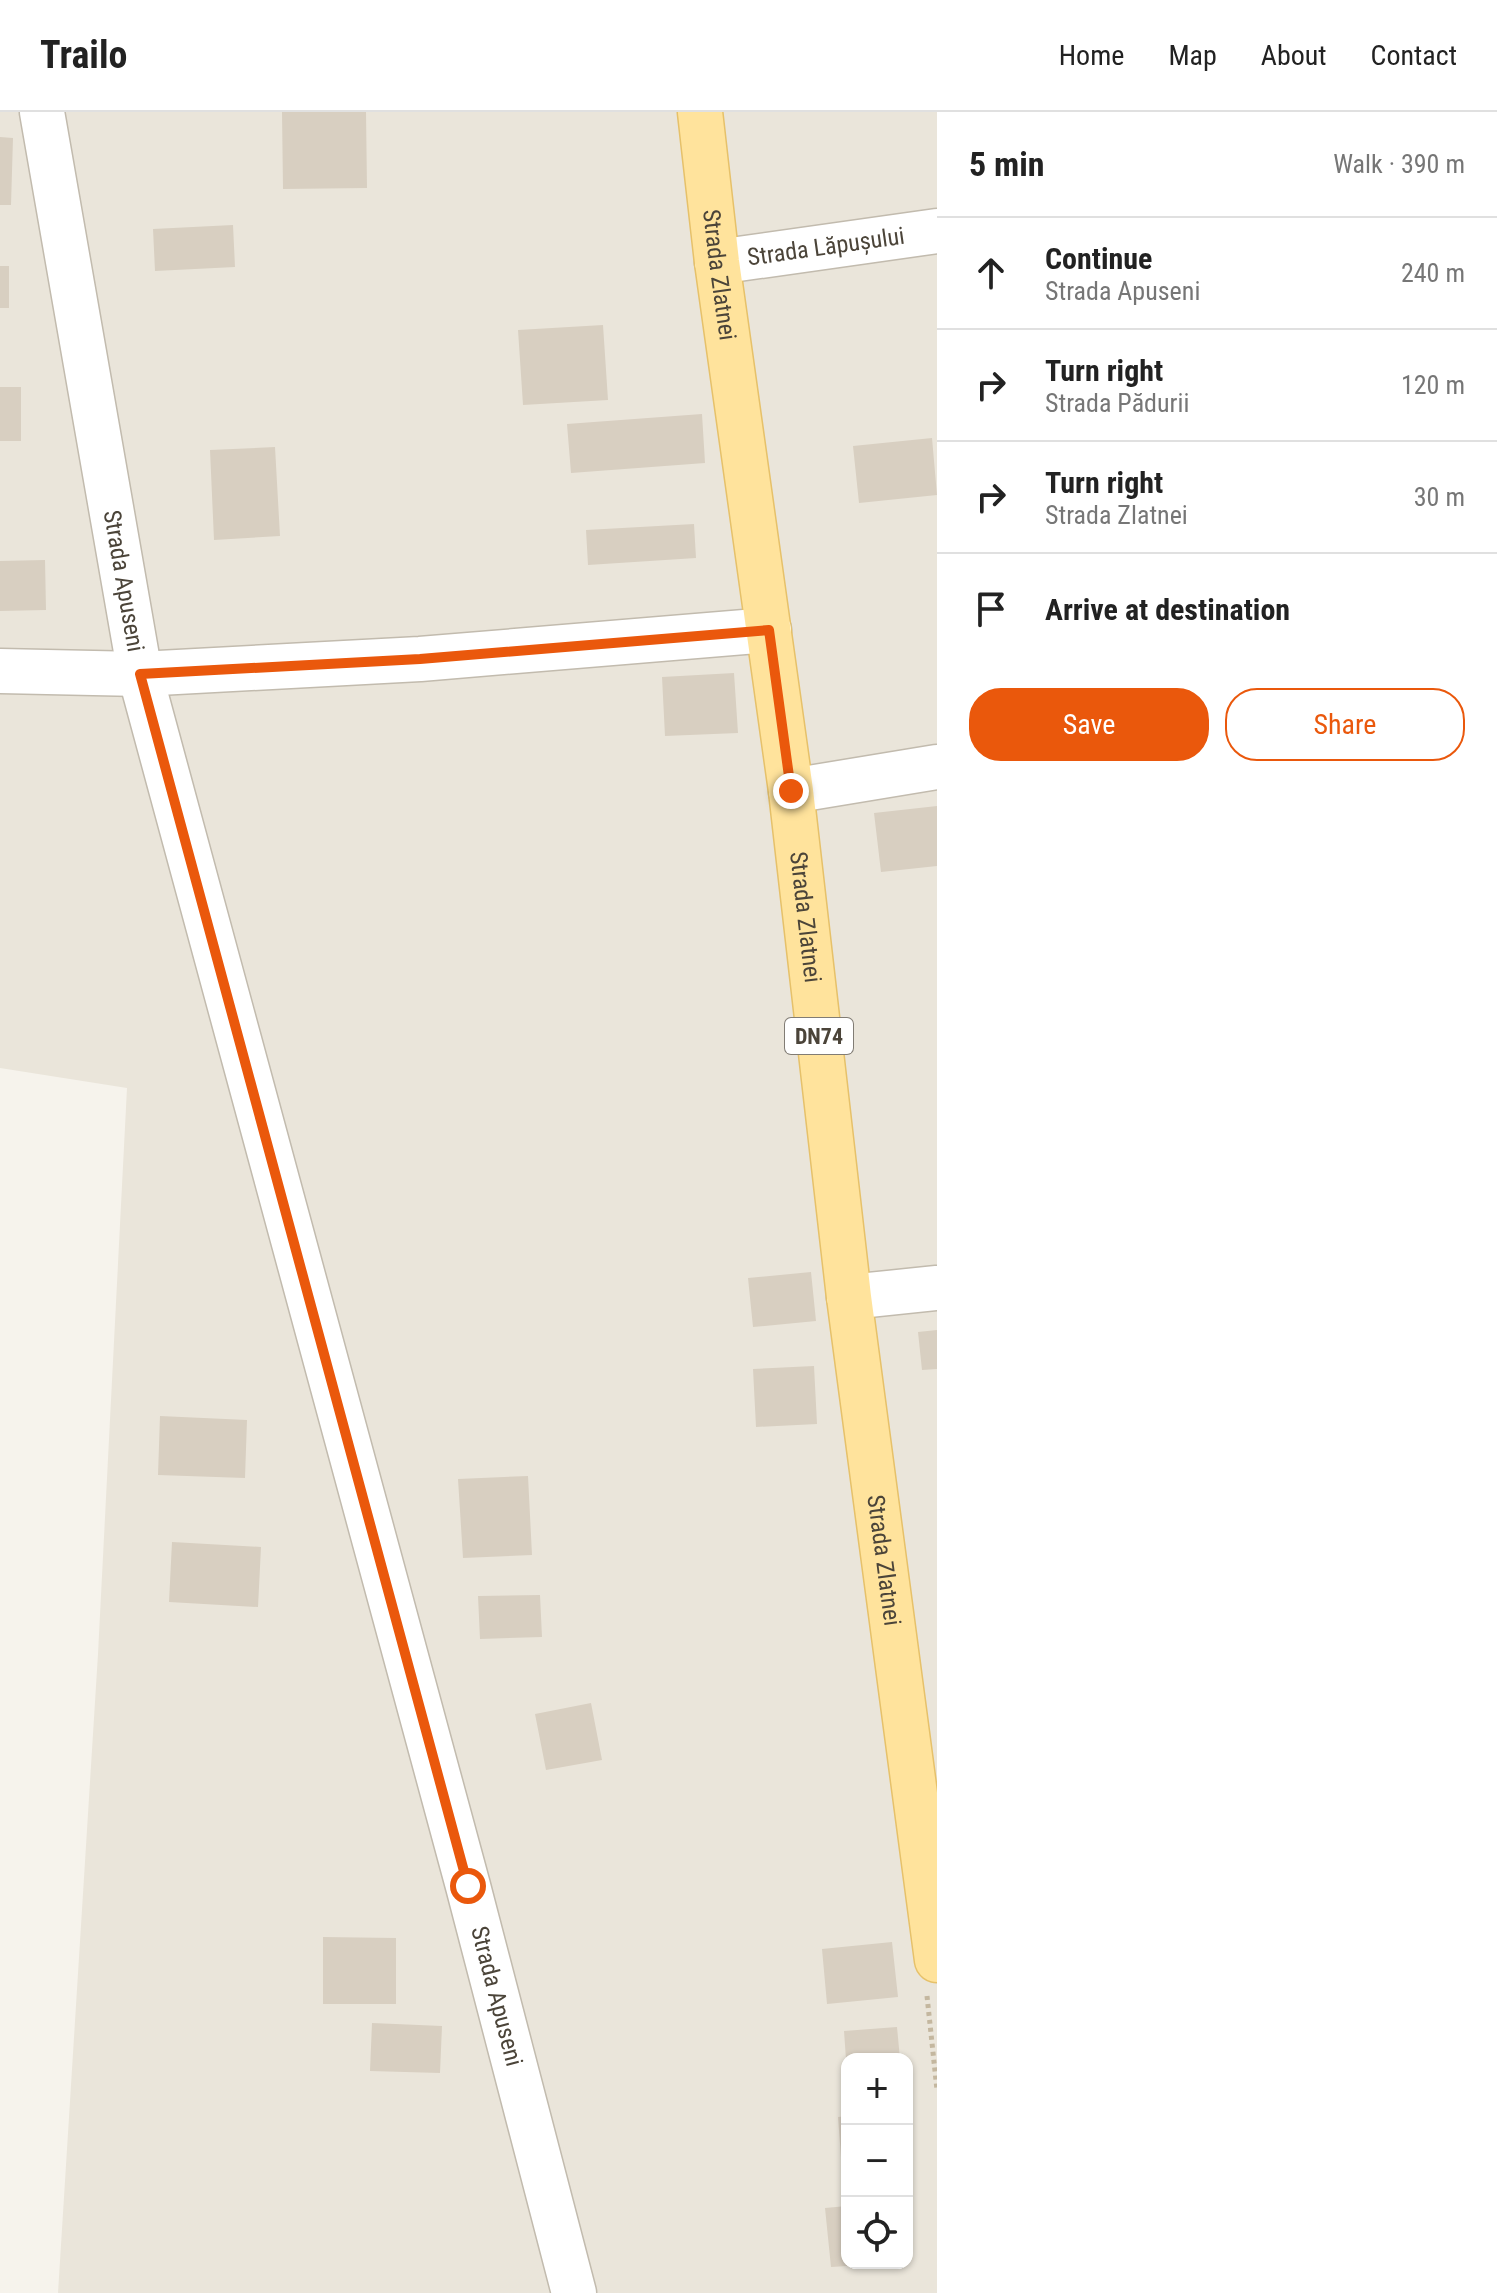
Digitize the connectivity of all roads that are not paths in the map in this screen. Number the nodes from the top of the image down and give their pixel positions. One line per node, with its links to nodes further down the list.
1 (42, 112): 7 (street, Strada Apuseni)
2 (700, 112): 4 (main road, Strada Zlatnei / DN74)
3 (937, 231): 4 (street, Strada Lăpușului)
4 (717, 262): 5 (main road, Strada Zlatnei / DN74)
5 (769, 630): 7 (street); 9 (main road, Strada Zlatnei / DN74)
6 (0, 671): 7 (street)
7 (140, 674): 13 (street, Strada Apuseni)
8 (937, 767): 9 (street)
9 (791, 791): 11 (main road, Strada Zlatnei / DN74)
10 (937, 1288): 11 (street)
11 (849, 1297): 12 (main road, Strada Zlatnei / DN74)
12 (937, 1960)
13 (574, 2293)

